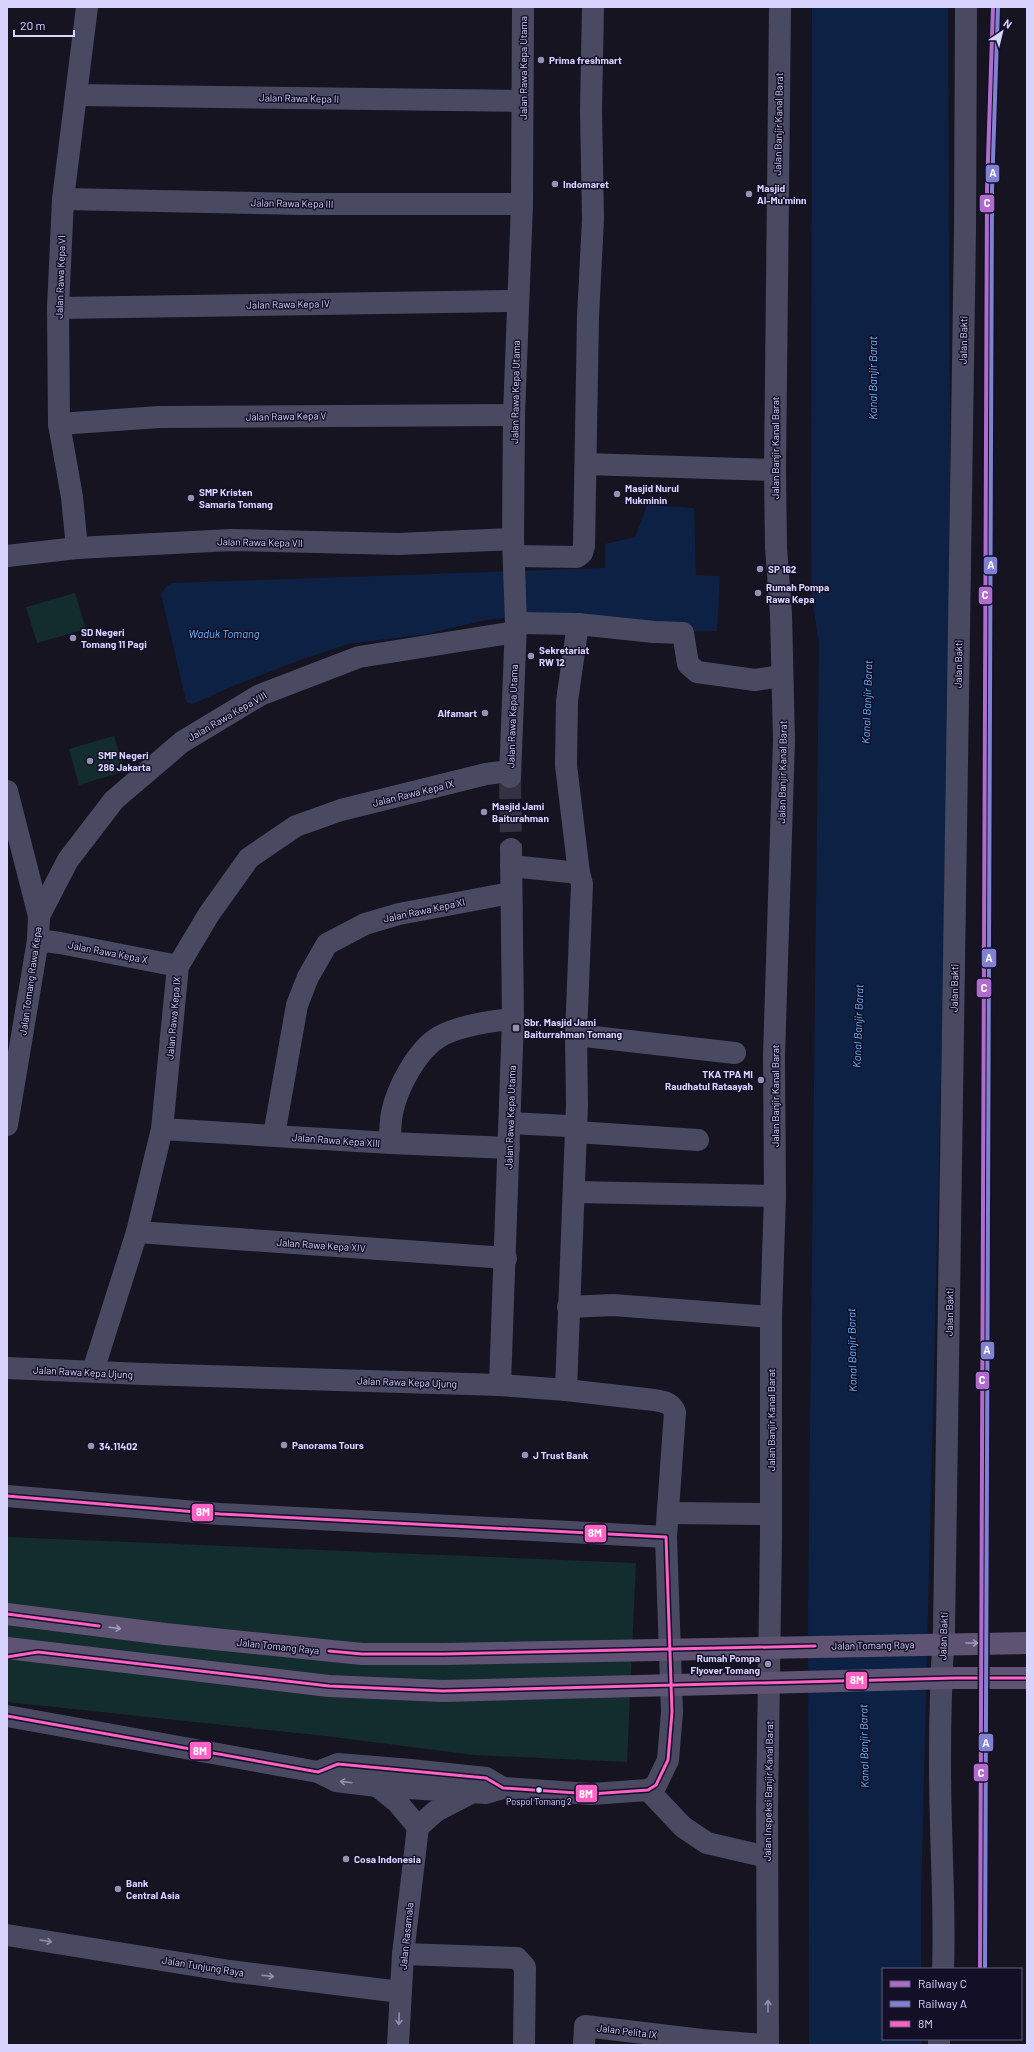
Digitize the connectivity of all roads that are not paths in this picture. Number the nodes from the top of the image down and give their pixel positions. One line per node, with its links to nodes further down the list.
1 (87, 7): 6 (street, Jalan Rawa Kepa VI)
2 (523, 7): 7 (street, Jalan Rawa Kepa Utama)
3 (593, 7): 14 (street, Jalan Rawa Kepa VII)
4 (780, 7): 15 (street, Jalan Banjir Kanal Barat)
5 (966, 7): 72 (street, Jalan Bakti)
6 (76, 94): 7 (street, Jalan Rawa Kepa II); 8 (street, Jalan Rawa Kepa VI)
7 (522, 101): 9 (street, Jalan Rawa Kepa Utama)
8 (63, 199): 9 (street, Jalan Rawa Kepa III); 11 (street, Jalan Rawa Kepa VI)
9 (522, 204): 10 (street, Jalan Rawa Kepa Utama)
10 (518, 301): 11 (street, Jalan Rawa Kepa IV); 12 (street, Jalan Rawa Kepa Utama)
11 (58, 308): 13 (street, Jalan Rawa Kepa VI)
12 (514, 415): 13 (street, Jalan Rawa Kepa V); 17 (street, Jalan Rawa Kepa Utama)
13 (59, 424): 16 (street, Jalan Rawa Kepa VI)
14 (586, 464): 15 (street); 17 (street, Jalan Rawa Kepa VII)
15 (775, 470): 21 (street, Jalan Banjir Kanal Barat)
16 (77, 548): 17 (street, Jalan Rawa Kepa VII); 18 (street, Jalan Rawa Kepa VII)
17 (513, 553): 20 (street, Jalan Rawa Kepa Utama)
18 (7, 556)
19 (578, 624): 20 (street, Jalan Rawa Kepa VIII); 21 (street, Jalan Rawa Kepa VIII); 24 (street)
20 (515, 625): 22 (street, Jalan Rawa Kepa Utama); 26 (street, Jalan Rawa Kepa VIII)
21 (782, 676): 41 (street, Jalan Banjir Kanal Barat)
22 (510, 774): 28 (street, Jalan Rawa Kepa IX)
23 (7, 792): 26 (street, Jalan Tomang Rawa Kepa)
24 (579, 873): 25 (street, Jalan Rawa Kepa Utama); 30 (street)
25 (510, 893): 29 (street, Jalan Rawa Kepa Utama); 36 (street, Jalan Rawa Kepa XI)
26 (39, 916): 27 (street, Jalan Tomang Rawa Kepa)
27 (38, 940): 28 (street, Jalan Rawa Kepa X); 33 (street, Jalan Tomang Rawa Kepa)
28 (178, 966): 34 (street, Jalan Rawa Kepa IX)
29 (513, 1019): 32 (street, Jalan Rawa Kepa Utama); 38 (street)
30 (576, 1035): 31 (street); 35 (street)
31 (735, 1053)
32 (510, 1123): 35 (street); 39 (street, Jalan Rawa Kepa Utama)
33 (7, 1125)
34 (162, 1129): 36 (street, Jalan Rawa Kepa XIII); 42 (street, Jalan Rawa Kepa IX)
35 (572, 1129): 37 (street); 40 (street)
36 (274, 1135): 38 (street, Jalan Rawa Kepa XIII)
37 (698, 1140)
38 (390, 1144): 39 (street, Jalan Rawa Kepa XIII)
39 (509, 1148): 43 (street, Jalan Rawa Kepa Utama)
40 (574, 1192): 41 (street); 44 (street)
41 (775, 1196): 45 (street, Jalan Banjir Kanal Barat)
42 (137, 1232): 43 (street, Jalan Rawa Kepa XIV); 47 (street, Jalan Rawa Kepa IX)
43 (506, 1258): 48 (street, Jalan Rawa Kepa Utama)
44 (568, 1307): 45 (street); 49 (street)
45 (772, 1317): 52 (street, Jalan Banjir Kanal Barat)
46 (7, 1368): 47 (street, Jalan Rawa Kepa Ujung)
47 (92, 1371): 48 (street, Jalan Rawa Kepa Ujung)
48 (500, 1385): 49 (street, Jalan Rawa Kepa Ujung)
49 (566, 1390): 51 (street, Jalan Rawa Kepa Ujung)
50 (7, 1496): 54 (street)
51 (668, 1513): 52 (street); 54 (street, Jalan Rawa Kepa Ujung)
52 (771, 1514): 53 (street, Jalan Banjir Kanal Barat)
53 (771, 1536): 69 (street, Jalan Inspeksi Banjir Kanal Barat)
54 (666, 1547): 66 (street)
55 (7, 1614): 56 (main road, Jalan Tomang Raya, one-way to 56, bridge)
56 (1027, 1643)
57 (7, 1648): 58 (main road)
58 (38, 1652): 59 (main road); 60 (main road, bridge)
59 (7, 1657)
60 (1027, 1678)
61 (7, 1716): 62 (street)
62 (318, 1772): 63 (street); 64 (street, one-way to 62)
63 (421, 1781): 64 (street); 65 (street); 67 (street); 68 (street, Jalan Rasamala)
64 (377, 1786): 68 (street)
65 (503, 1788): 66 (street); 67 (street)
66 (648, 1790): 69 (street)
67 (471, 1793): 68 (street)
68 (419, 1819): 71 (street, Jalan Rasamala)
69 (768, 1857): 79 (street, Jalan Inspeksi Banjir Kanal Barat, one-way to 69)
70 (7, 1935): 73 (street, Jalan Tunjung Raya, one-way to 73)
71 (403, 1954): 73 (street, Jalan Rasamala); 77 (street)
72 (942, 1968)
73 (400, 1992): 76 (street, Jalan Rasamala, one-way to 76)
74 (585, 2036): 75 (street, Jalan Pelita IX)
75 (702, 2042): 78 (street, Jalan Pelita IX)
76 (398, 2045)
77 (524, 2045)
78 (764, 2045)
79 (768, 2045)

